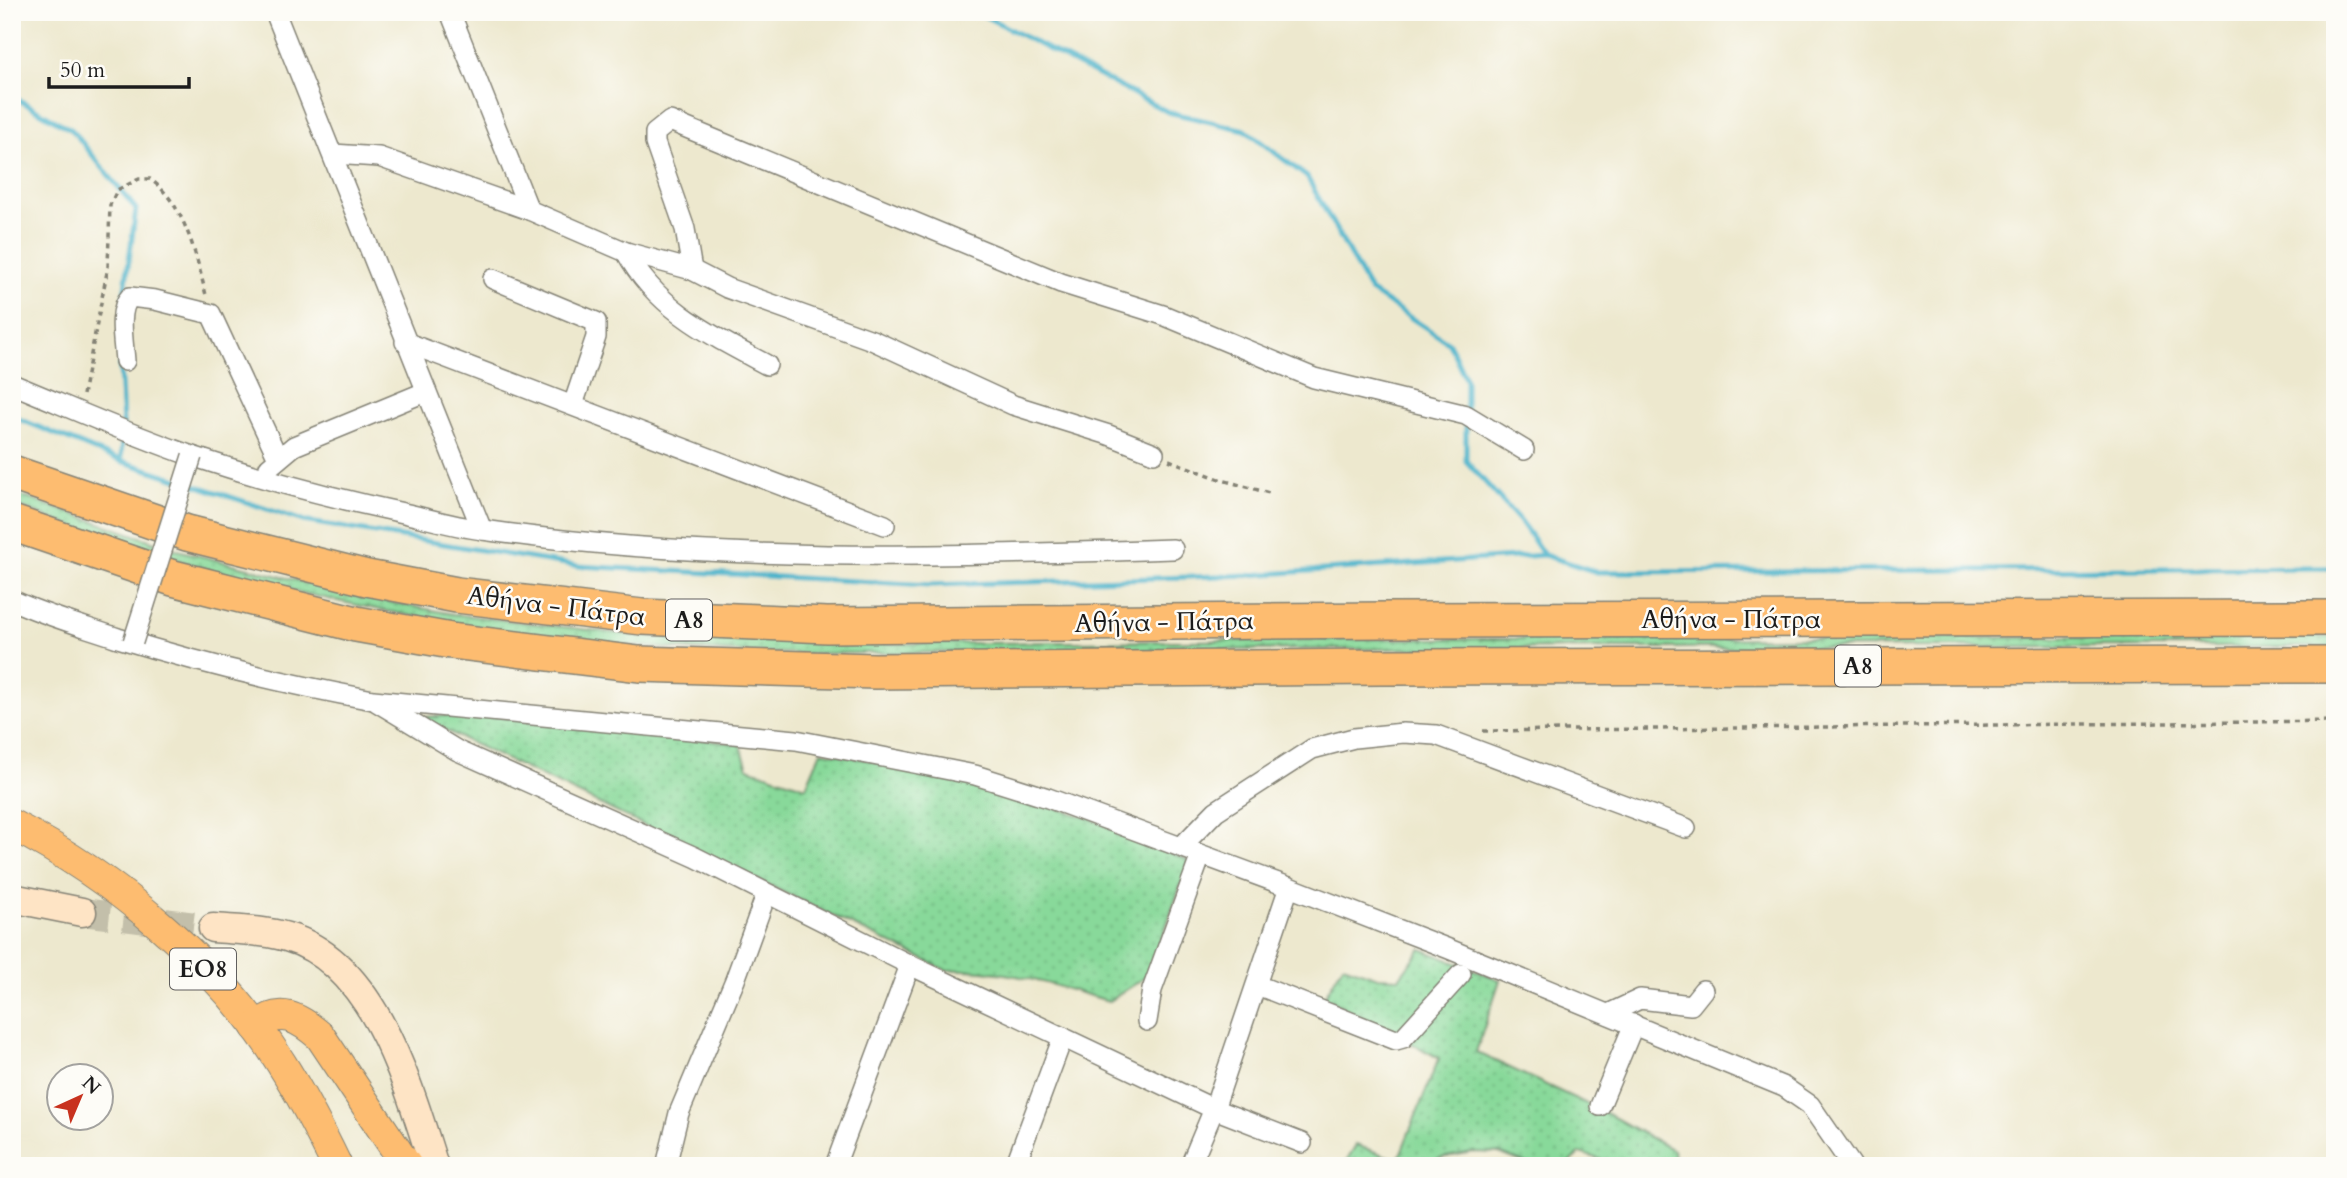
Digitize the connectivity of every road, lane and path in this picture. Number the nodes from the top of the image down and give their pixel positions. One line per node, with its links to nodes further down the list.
1 (275, 12): 3 (street)
2 (450, 12): 4 (street)
3 (333, 154): 4 (street); 9 (street)
4 (529, 210): 5 (street)
5 (626, 252): 6 (street); 11 (street)
6 (692, 271): 16 (street); 17 (street)
7 (493, 279): 15 (street)
8 (211, 314): 10 (street); 14 (path); 19 (street)
9 (405, 342): 13 (street); 15 (street)
10 (125, 361)
11 (767, 366)
12 (12, 384): 14 (street)
13 (425, 392): 19 (street); 25 (street)
14 (77, 401): 18 (street)
15 (573, 405): 24 (street)
16 (1524, 450)
17 (1154, 453): 22 (path)
18 (192, 456): 21 (street); 29 (street, bridge)
19 (278, 458): 21 (street)
20 (12, 473): 28 (highway, Αθήνα - Πάτρα / Α8)
21 (252, 475): 25 (street)
22 (1269, 493)
23 (12, 523): 30 (highway, Αθήνα - Πάτρα / Α8)
24 (885, 525)
25 (482, 530): 26 (street)
26 (1173, 549)
27 (12, 600): 29 (street)
28 (2335, 618)
29 (133, 642): 31 (street)
30 (2335, 665)
31 (373, 700): 36 (street); 39 (street)
32 (2335, 721): 33 (path)
33 (1479, 732)
34 (12, 825): 50 (main road, ΕΟ8)
35 (1686, 828): 36 (street)
36 (1181, 848): 37 (street)
37 (1201, 855): 38 (street); 48 (street)
38 (1289, 887): 45 (street); 47 (street)
39 (766, 895): 43 (street); 58 (street)
40 (12, 898): 41 (street)
41 (82, 912)
42 (213, 928): 57 (street)
43 (910, 965): 51 (street); 59 (street)
44 (1461, 974): 45 (street)
45 (1257, 985): 53 (street)
46 (1703, 990): 47 (street)
47 (1608, 1014): 49 (street)
48 (1147, 1021)
49 (1634, 1024): 52 (street); 62 (street)
50 (256, 1027): 55 (main road, ΕΟ8); 56 (main road)
51 (1063, 1037): 53 (street); 60 (street)
52 (1600, 1106)
53 (1214, 1109): 54 (street); 61 (street)
54 (1302, 1143)
55 (337, 1166)
56 (407, 1166)
57 (434, 1166)
58 (666, 1166)
59 (835, 1166)
60 (1015, 1166)
61 (1189, 1166)
62 (1852, 1166)

